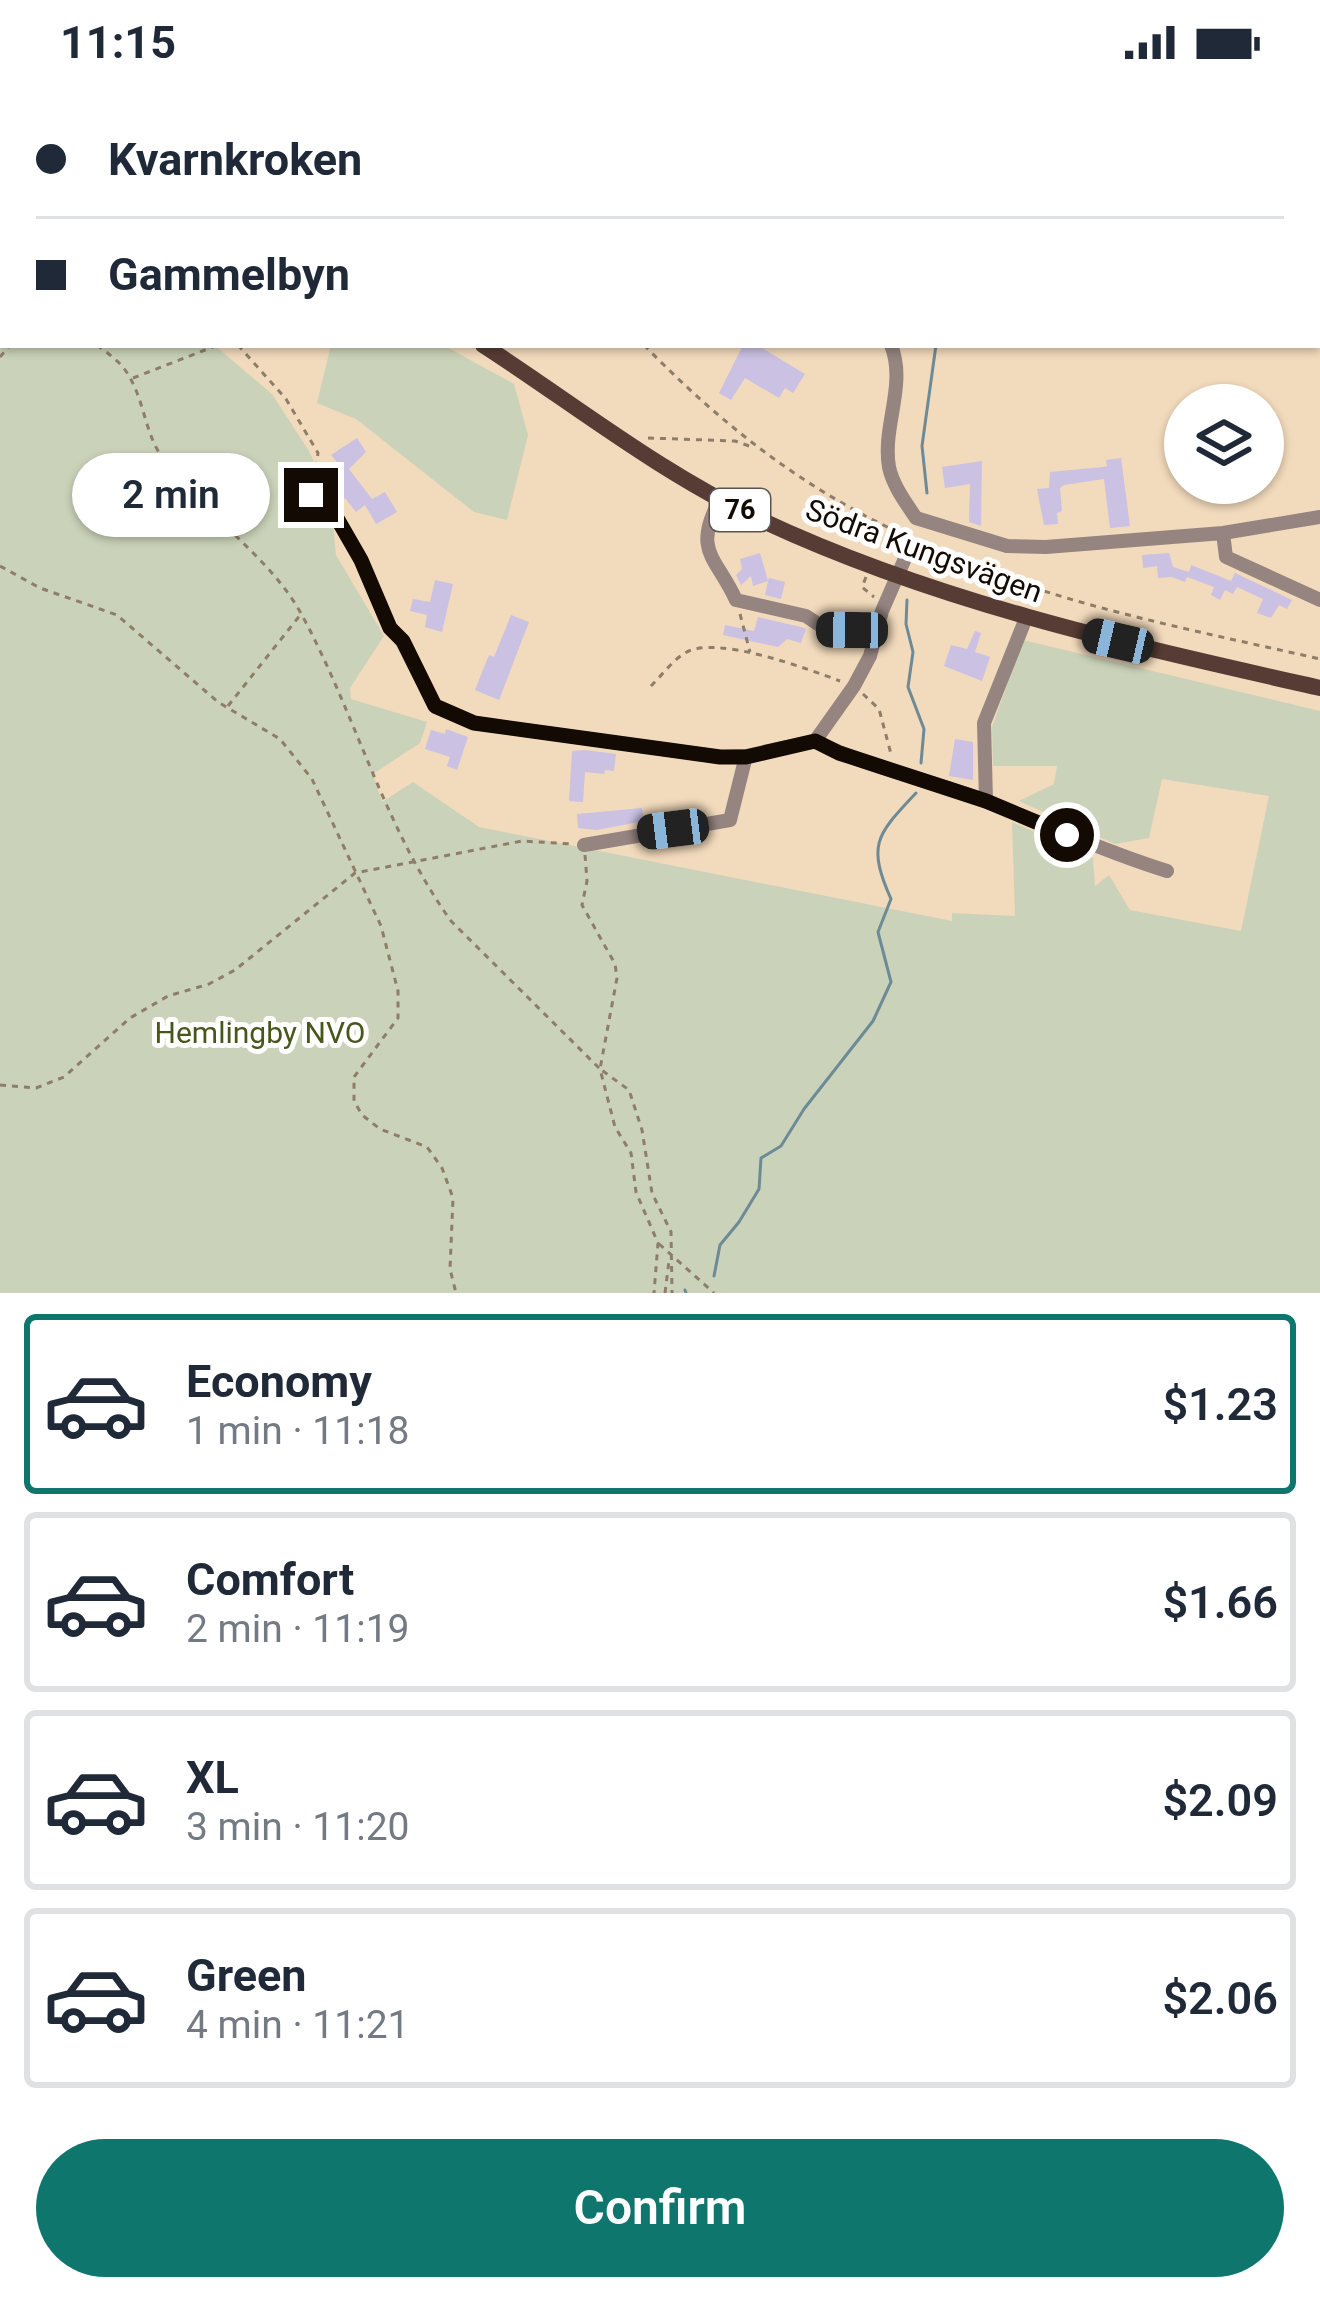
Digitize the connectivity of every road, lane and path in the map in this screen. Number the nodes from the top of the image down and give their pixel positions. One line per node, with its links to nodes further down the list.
1 (101, 348): 7 (path)
2 (210, 348): 7 (path)
3 (241, 348): 10 (path)
4 (488, 348): 11 (main road, Södra Kungsvägen / 76)
5 (647, 348): 9 (path)
6 (892, 348): 14 (street)
7 (131, 379): 20 (path)
8 (658, 447): 9 (path)
9 (755, 448): 14 (path)
10 (311, 495): 30 (street)
11 (720, 499): 15 (main road, Södra Kungsvägen / 76); 18 (street)
12 (1320, 517): 13 (street)
13 (1223, 533): 14 (street); 19 (street)
14 (912, 535): 17 (street); 24 (path)
15 (871, 565): 17 (main road, Södra Kungsvägen / 76); 22 (path)
16 (0, 566): 28 (path)
17 (898, 574): 21 (main road, Södra Kungsvägen / 76); 22 (street)
18 (736, 600): 22 (street); 23 (path)
19 (1320, 600)
20 (302, 613): 28 (path); 34 (path)
21 (1026, 618): 27 (main road, Södra Kungsvägen / 76); 32 (street)
22 (879, 623): 26 (street)
23 (750, 653): 25 (path); 26 (path)
24 (1320, 659)
25 (652, 686)
26 (854, 686): 29 (street); 31 (path)
27 (1320, 688)
28 (227, 707): 36 (path)
29 (815, 741): 30 (street); 31 (street)
30 (746, 757): 33 (street)
31 (892, 768): 32 (street)
32 (986, 801): 35 (street)
33 (584, 845): 34 (path); 37 (path)
34 (414, 862): 36 (path); 37 (path)
35 (1167, 871)
36 (355, 873): 38 (path); 41 (path)
37 (599, 1069): 39 (path); 40 (path)
38 (0, 1085)
39 (658, 1243): 40 (path); 42 (path)
40 (670, 1253): 43 (path); 44 (path); 45 (path)
41 (456, 1293)
42 (654, 1293)
43 (665, 1293)
44 (672, 1293)
45 (714, 1293)

